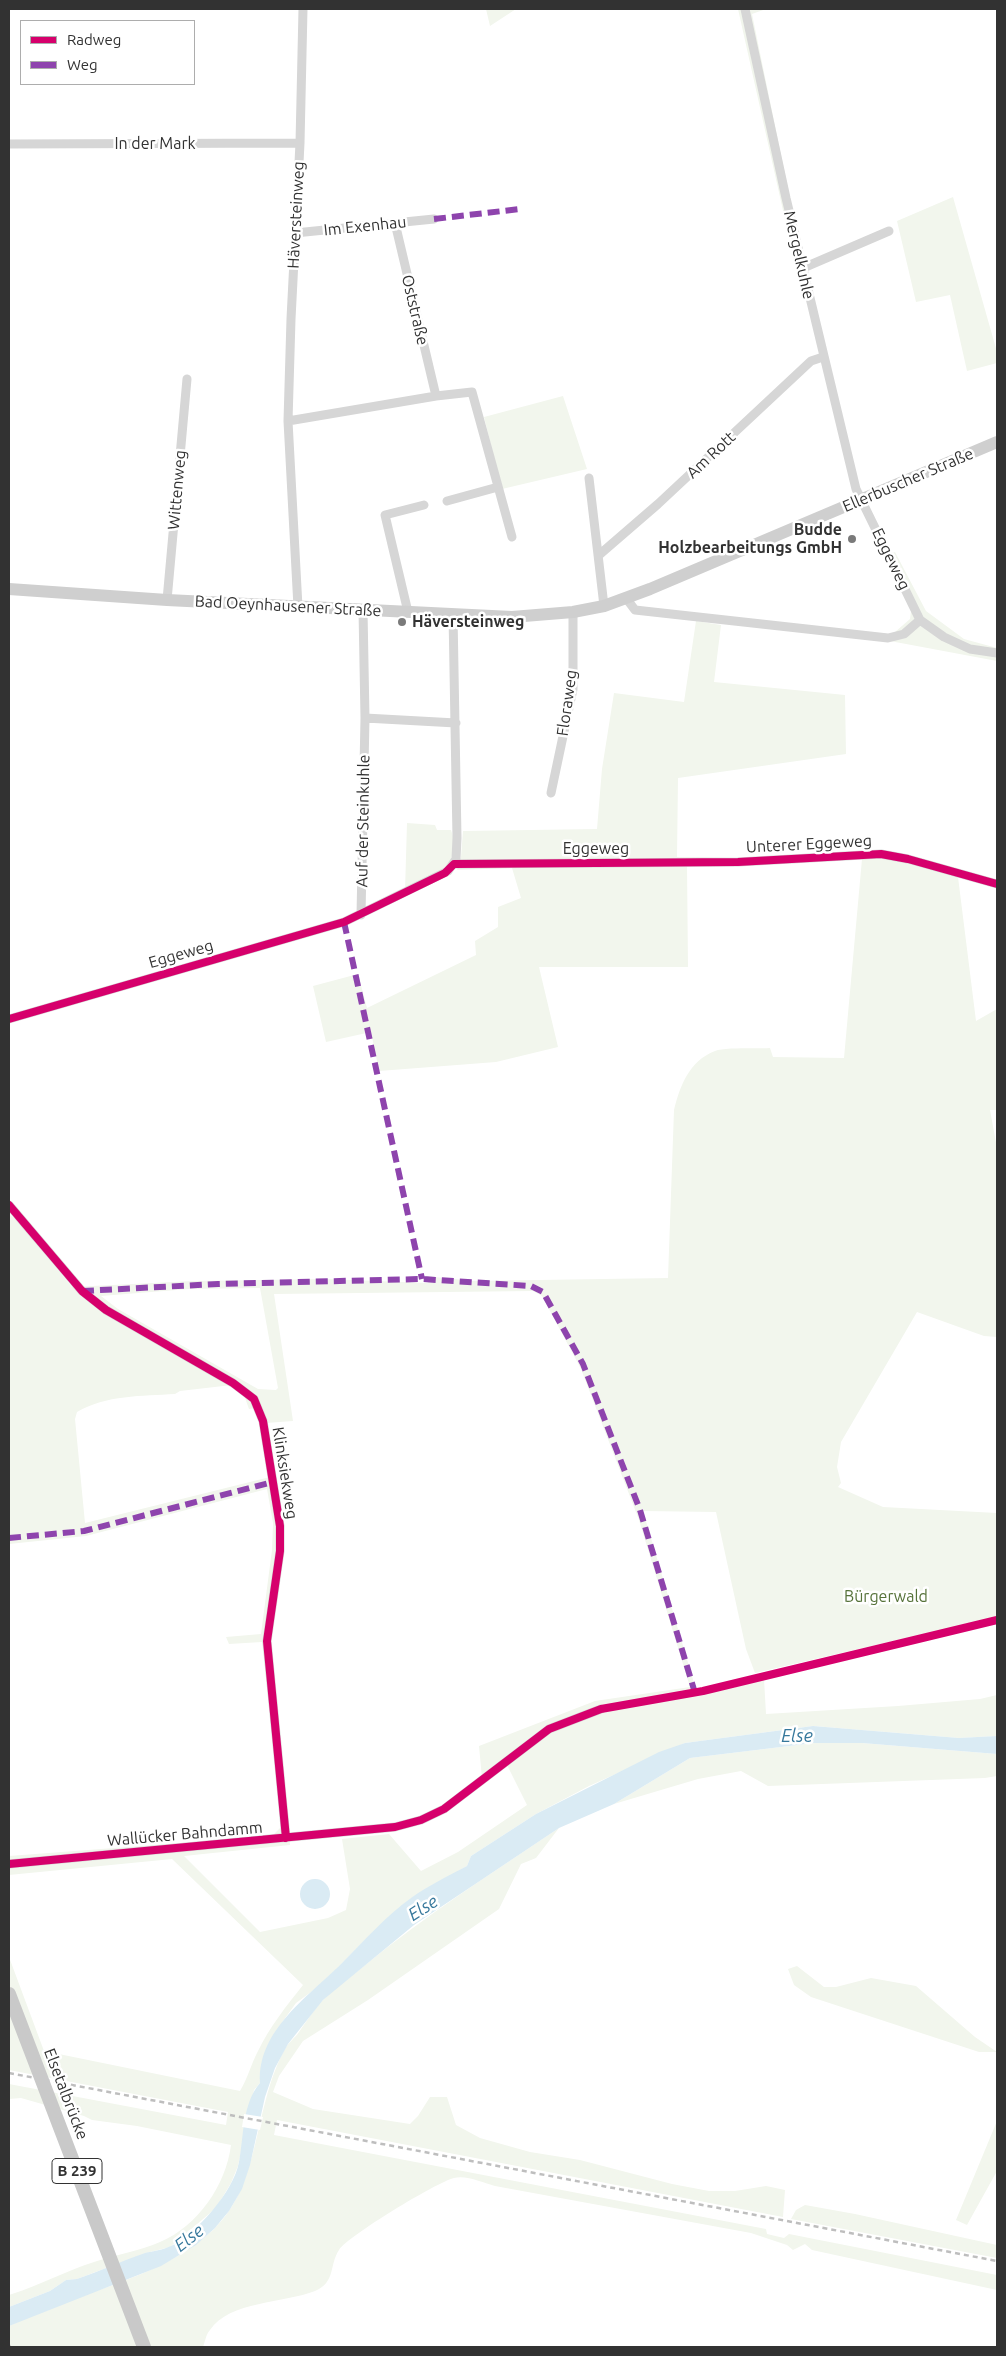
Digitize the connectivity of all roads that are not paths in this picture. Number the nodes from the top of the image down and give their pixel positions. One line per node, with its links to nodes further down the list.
1 (303, 9): 3 (street, Häversteinweg)
2 (746, 9): 9 (street, Mergelkuhle)
3 (300, 143): 4 (street, In der Mark); 8 (street, Häversteinweg)
4 (9, 144)
5 (434, 219): 6 (street, Im Exenhau)
6 (395, 223): 8 (street, Im Exenhau); 12 (street, Oststraße)
7 (889, 231): 9 (street)
8 (295, 233): 13 (street, Häversteinweg)
9 (803, 268): 10 (street, Mergelkuhle)
10 (823, 357): 17 (street, Mergelkuhle); 21 (street, Am Rott)
11 (187, 379): 24 (street, Wittenweg)
12 (436, 396): 13 (street); 16 (street)
13 (288, 421): 26 (street, Häversteinweg)
14 (997, 442): 17 (main road, Ellerbuscher Straße)
15 (589, 478): 21 (street)
16 (498, 487): 18 (street); 20 (street)
17 (862, 499): 23 (main road, Ellerbuscher Straße); 31 (street, Eggeweg)
18 (447, 501)
19 (424, 505): 28 (street)
20 (512, 537)
21 (599, 555): 25 (street)
22 (9, 588): 24 (main road, Bad Oeynhausener Straße)
23 (626, 598): 25 (main road, Bad Oeynhausener Straße); 31 (street)
24 (167, 600): 26 (main road, Bad Oeynhausener Straße)
25 (604, 606): 29 (main road, Bad Oeynhausener Straße)
26 (298, 607): 27 (main road, Bad Oeynhausener Straße)
27 (363, 610): 28 (main road, Bad Oeynhausener Straße); 33 (street, Auf der Steinkuhle)
28 (408, 612): 30 (main road, Bad Oeynhausener Straße)
29 (573, 612): 30 (main road, Bad Oeynhausener Straße); 35 (street, Floraweg)
30 (453, 614): 34 (street)
31 (920, 620): 32 (street, Eggeweg)
32 (997, 653)
33 (366, 718): 34 (street); 39 (street, Auf der Steinkuhle)
34 (456, 723): 37 (street)
35 (551, 793)
36 (738, 862): 37 (street, Eggeweg); 38 (street, Unterer Eggeweg)
37 (454, 864): 39 (street, Auf der Steinkuhle)
38 (997, 884)
39 (361, 915): 40 (street, Eggeweg)
40 (9, 1019)
41 (9, 1204): 43 (street, Klinksiekweg)
42 (600, 1709): 43 (street, Wallücker Bahndamm)
43 (286, 1838): 44 (street, Wallücker Bahndamm)
44 (9, 1864)
45 (9, 1994): 46 (main road, Elsetalbrücke / B 239, bridge)
46 (144, 2347)

